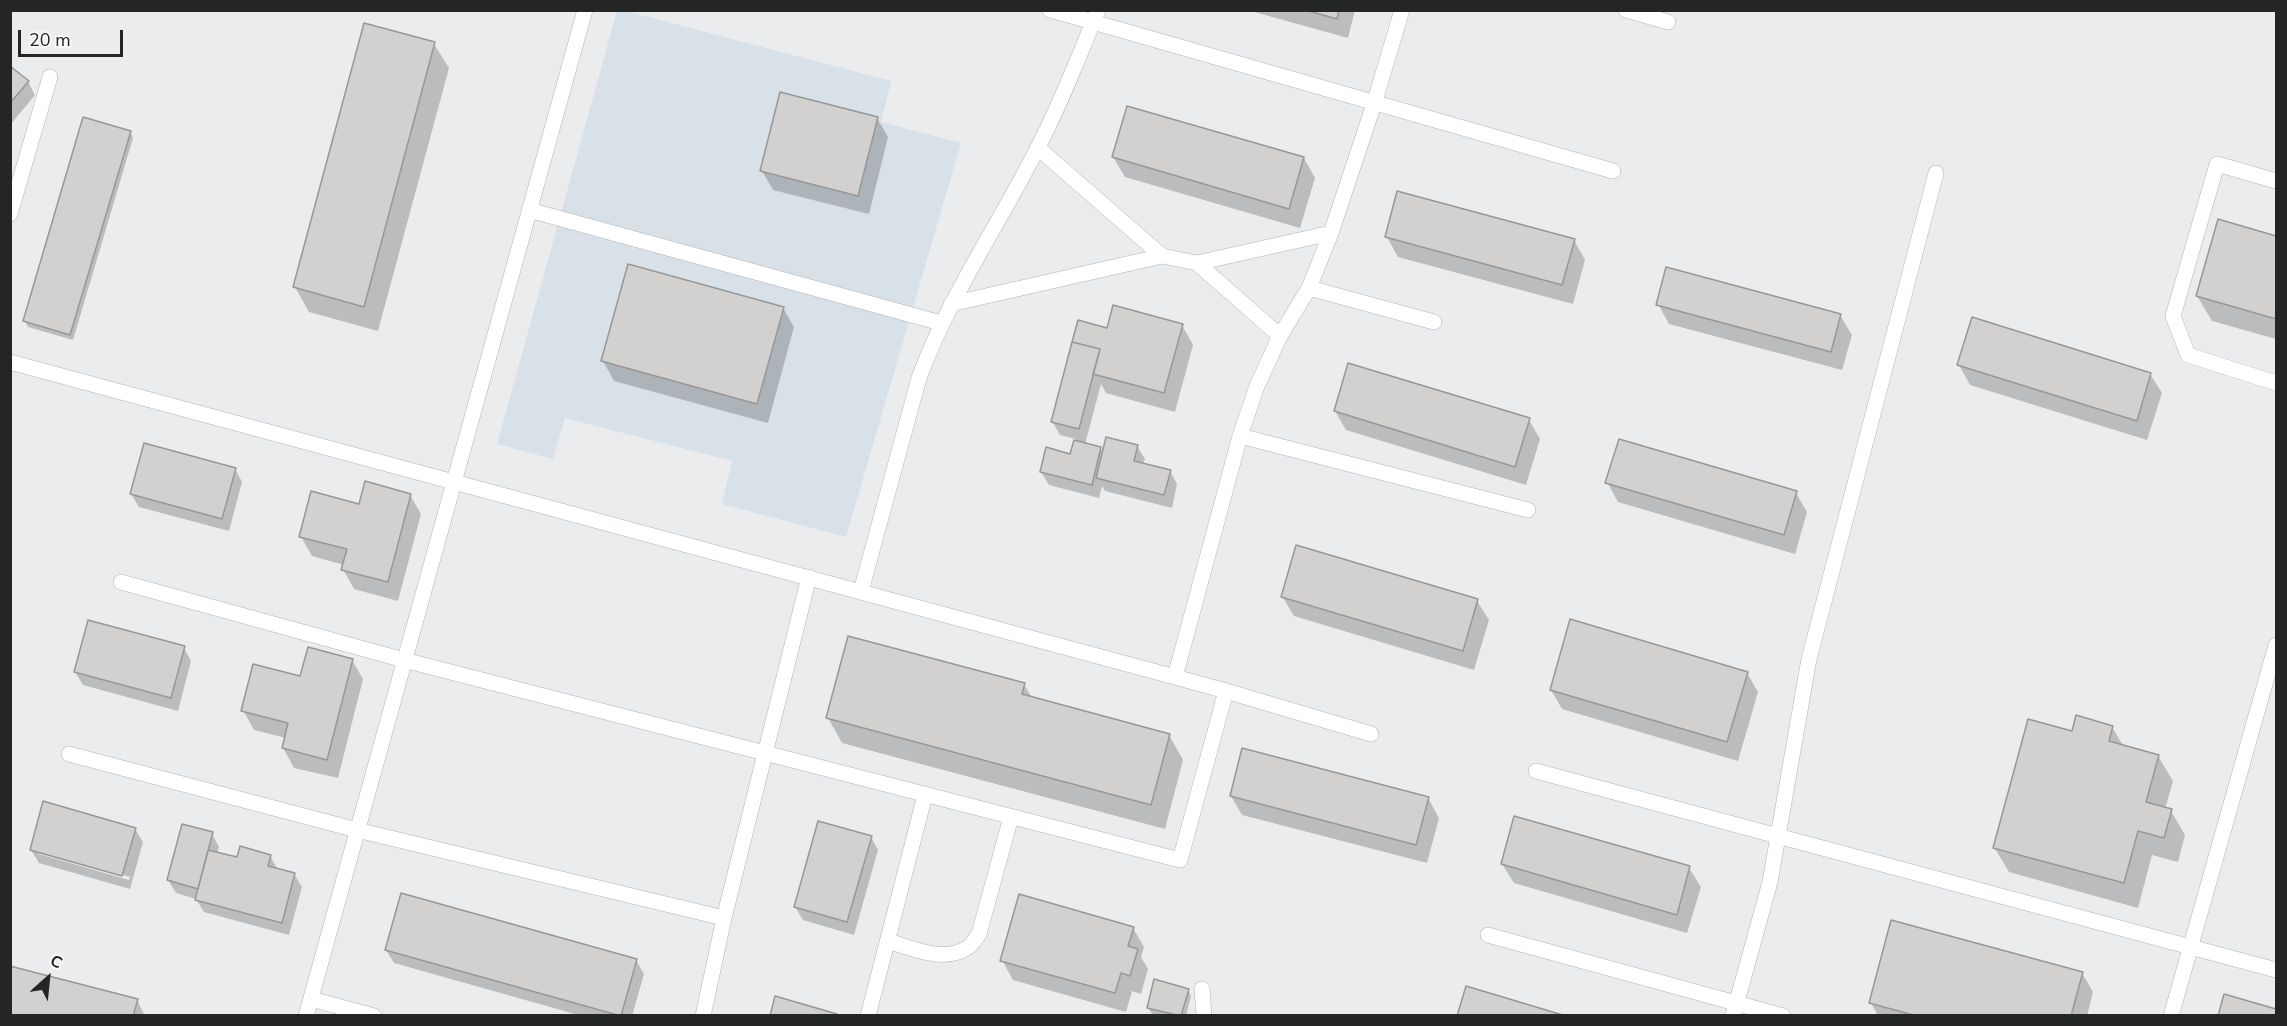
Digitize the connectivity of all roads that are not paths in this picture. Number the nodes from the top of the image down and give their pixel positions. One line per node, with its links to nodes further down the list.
1 (585, 10): 13 (lane)
2 (1050, 10): 5 (lane)
3 (1402, 10): 8 (lane)
4 (1626, 10): 6 (lane)
5 (1096, 16): 8 (lane); 9 (lane)
6 (1668, 22)
7 (50, 77): 14 (lane)
8 (1374, 104): 10 (lane); 15 (lane)
9 (1038, 148): 16 (lane); 19 (lane)
10 (1613, 171)
11 (1935, 173): 42 (lane)
12 (2277, 181): 24 (lane)
13 (529, 210): 21 (lane); 26 (lane)
14 (10, 214)
15 (1331, 233): 17 (lane); 18 (lane)
16 (1162, 256): 17 (lane); 19 (lane)
17 (1197, 263): 22 (lane)
18 (1309, 288): 20 (lane); 22 (lane)
19 (951, 304): 21 (lane)
20 (1434, 322)
21 (941, 323): 30 (lane)
22 (1280, 336): 25 (lane)
23 (10, 362): 26 (lane)
24 (2277, 383)
25 (1240, 436): 27 (lane); 33 (lane)
26 (453, 483): 28 (lane); 32 (lane)
27 (1528, 510)
28 (809, 577): 30 (lane); 36 (lane)
29 (121, 582): 32 (lane)
30 (861, 591): 33 (lane)
31 (2277, 645): 46 (lane)
32 (404, 660): 36 (lane); 41 (lane)
33 (1174, 677): 34 (lane)
34 (1226, 691): 35 (lane); 40 (lane)
35 (1371, 734)
36 (765, 751): 39 (lane); 43 (lane)
37 (69, 754): 41 (lane)
38 (1536, 771): 42 (lane)
39 (926, 795): 40 (lane); 45 (lane)
40 (1011, 817): 45 (lane)
41 (357, 830): 43 (lane); 49 (lane)
42 (1779, 837): 46 (lane); 50 (lane)
43 (724, 918): 53 (lane)
44 (1488, 935): 50 (lane)
45 (888, 941): 54 (lane)
46 (2190, 947): 47 (lane); 57 (lane)
47 (2277, 970)
48 (1202, 989): 55 (lane)
49 (311, 999): 51 (lane); 52 (lane)
50 (1734, 1009): 56 (lane)
51 (306, 1016)
52 (374, 1016)
53 (704, 1016)
54 (868, 1016)
55 (1204, 1016)
56 (1783, 1016)
57 (2171, 1016)

